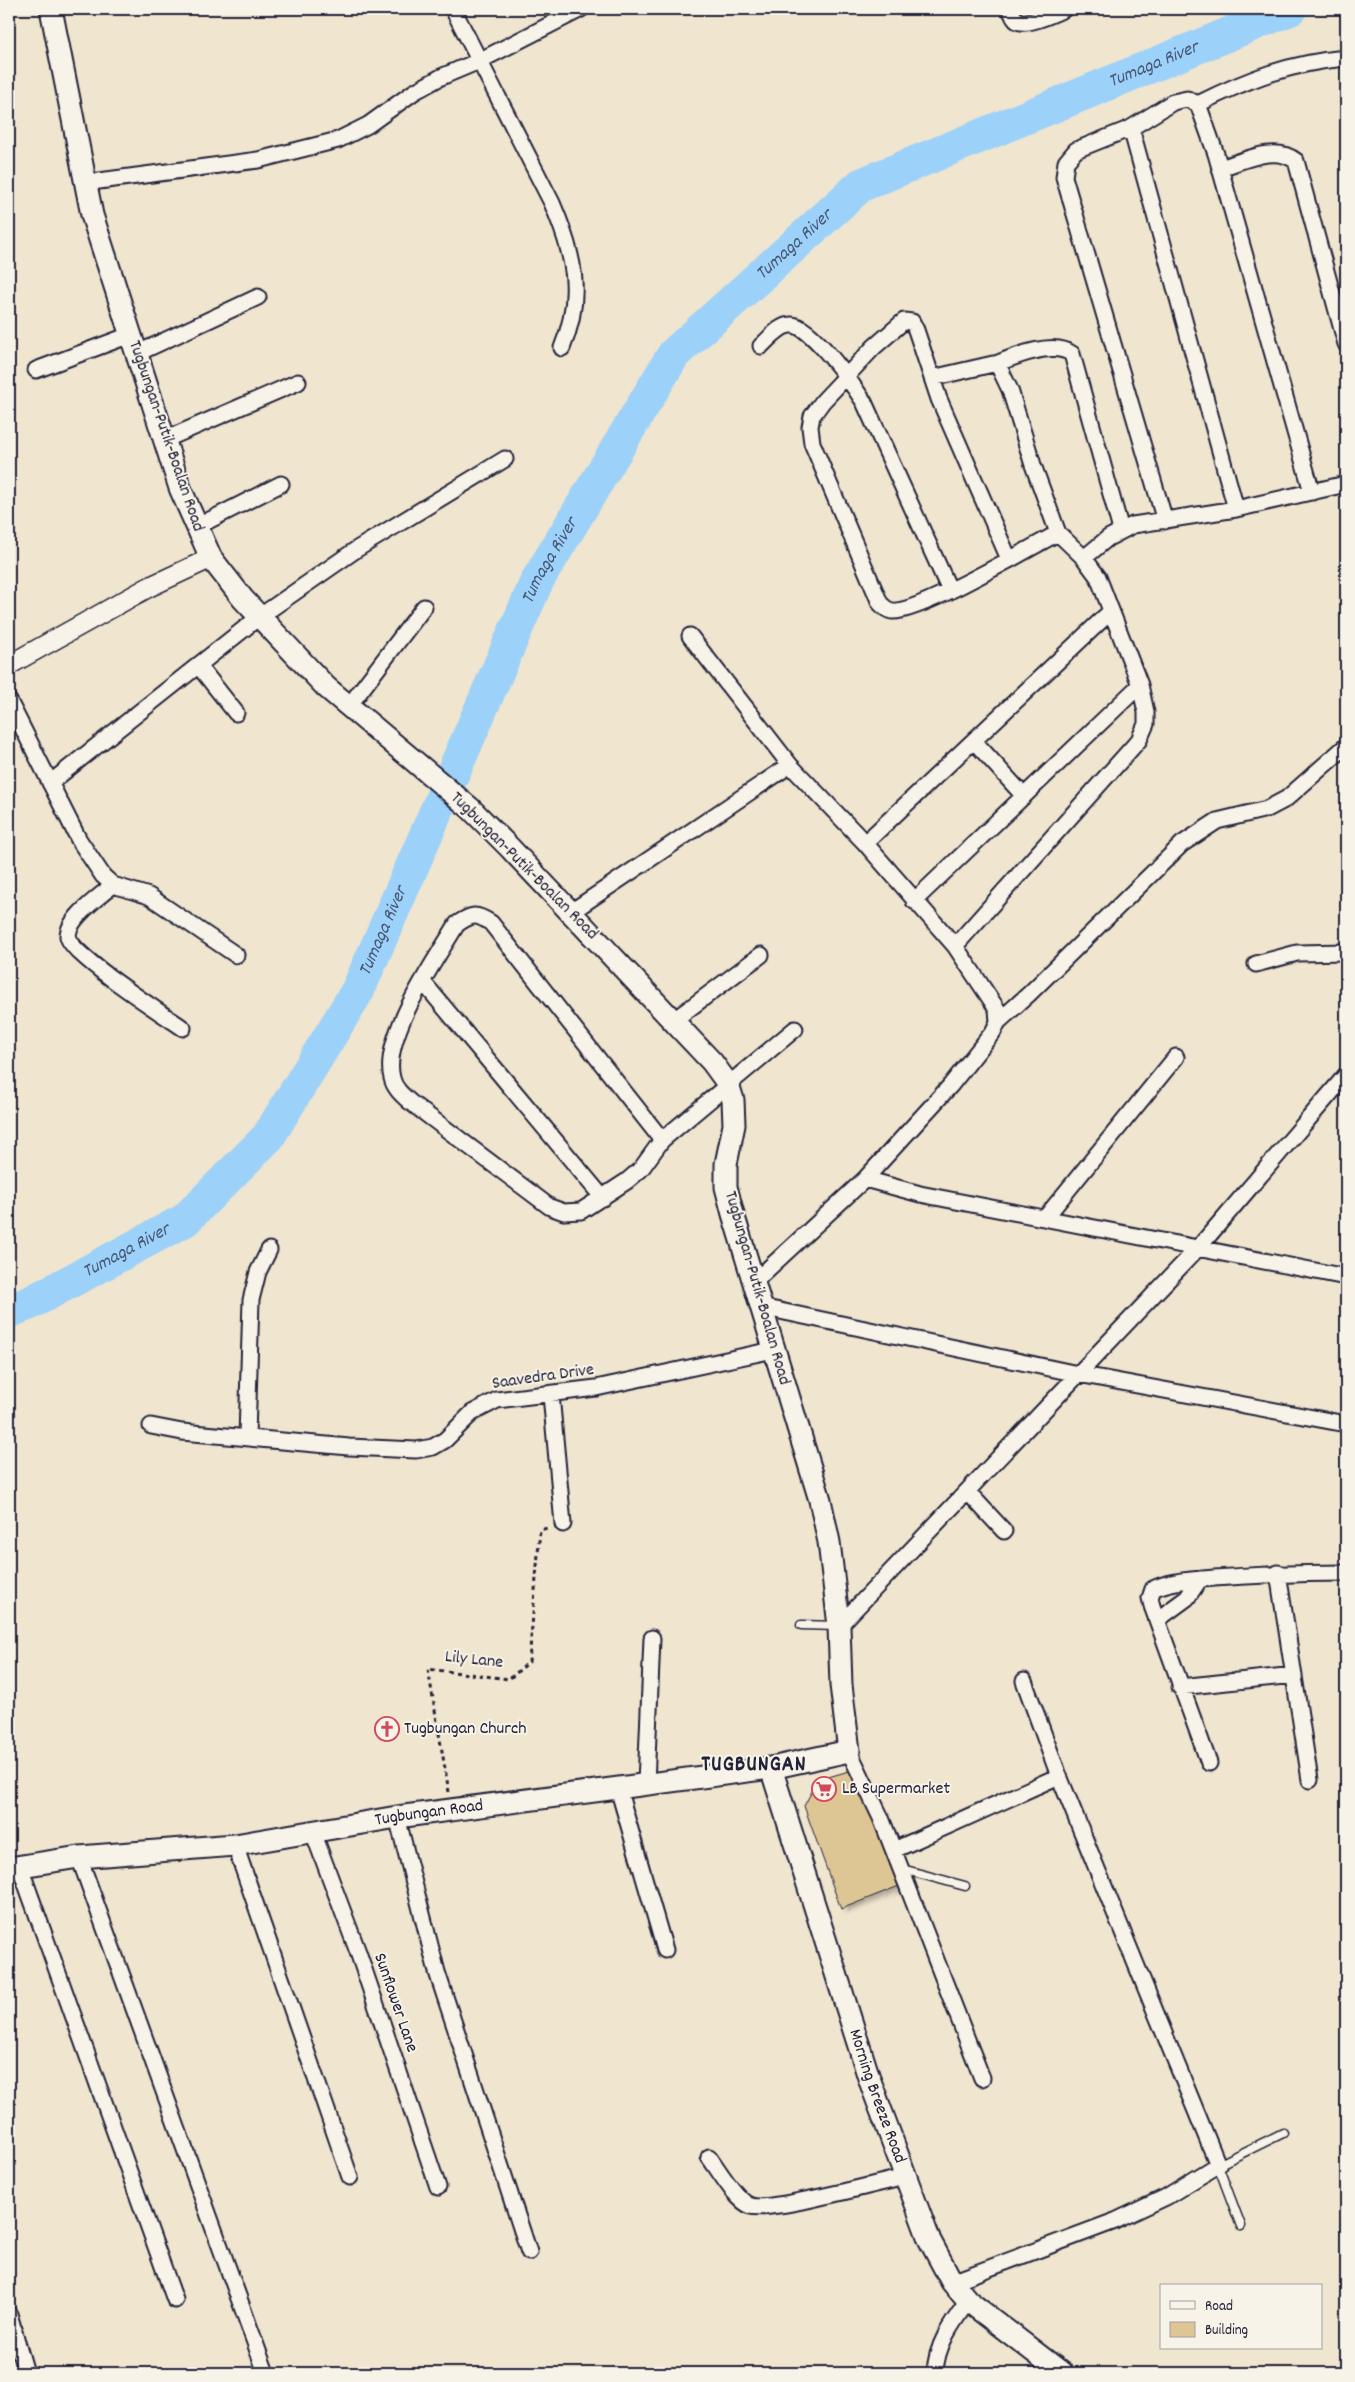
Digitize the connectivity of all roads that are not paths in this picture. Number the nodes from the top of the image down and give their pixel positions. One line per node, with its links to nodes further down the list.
1 (51, 9): 11 (main road, Tugbungan-Putik-Boalan Road)
2 (453, 9): 7 (street)
3 (581, 9): 7 (street)
4 (1010, 9): 5 (street)
5 (1064, 9)
6 (1346, 59): 8 (street)
7 (479, 61): 11 (street); 16 (street)
8 (1198, 104): 9 (street); 10 (street)
9 (1131, 128): 27 (street); 28 (street)
10 (1220, 168): 13 (street); 26 (street)
11 (84, 183): 14 (main road, Tugbungan-Putik-Boalan Road)
12 (258, 297): 14 (street)
13 (1346, 344)
14 (133, 345): 18 (street); 22 (main road, Tugbungan-Putik-Boalan Road)
15 (761, 346): 19 (street)
16 (562, 348)
17 (996, 364): 20 (street); 30 (street); 31 (street)
18 (36, 370)
19 (847, 376): 20 (street); 35 (street); 35 (street)
20 (932, 378): 34 (street)
21 (298, 382): 22 (street)
22 (164, 440): 29 (main road, Tugbungan-Putik-Boalan Road)
23 (505, 460): 38 (street)
24 (281, 484): 29 (street)
25 (1346, 484): 26 (street)
26 (1312, 492): 27 (street)
27 (1236, 509): 28 (street)
28 (1165, 521): 30 (street)
29 (196, 527): 32 (main road, Tugbungan-Putik-Boalan Road)
30 (1121, 530): 33 (street)
31 (1058, 533): 33 (street); 34 (street)
32 (211, 558): 38 (main road, Tugbungan-Putik-Boalan Road); 40 (street)
33 (1084, 558): 37 (street)
34 (1009, 559): 35 (street)
35 (950, 591)
36 (424, 608): 44 (street)
37 (1110, 612): 42 (street); 46 (street)
38 (259, 617): 41 (street); 44 (main road, Tugbungan-Putik-Boalan Road)
39 (690, 636): 48 (street)
40 (9, 665)
41 (198, 665): 45 (street); 49 (street)
42 (1140, 685): 50 (street); 55 (street)
43 (9, 701): 49 (street)
44 (349, 706): 54 (main road, Tugbungan-Putik-Boalan Road)
45 (236, 713)
46 (974, 741): 50 (street); 51 (street)
47 (1346, 746): 62 (street)
48 (790, 765): 51 (street); 54 (street)
49 (50, 783): 52 (street)
50 (1023, 795): 53 (street)
51 (865, 843): 53 (street)
52 (113, 885): 57 (street); 63 (street)
53 (914, 900): 55 (street)
54 (570, 912): 61 (main road, Tugbungan-Putik-Boalan Road)
55 (955, 946): 62 (street)
56 (1346, 952): 59 (street)
57 (236, 955)
58 (760, 955): 61 (street)
59 (1256, 964)
60 (423, 982): 68 (street); 70 (street); 70 (street)
61 (674, 1020): 67 (main road, Tugbungan-Putik-Boalan Road)
62 (998, 1022): 69 (street)
63 (183, 1028)
64 (795, 1029): 67 (street)
65 (1176, 1057): 71 (street)
66 (1346, 1075): 72 (street)
67 (728, 1084): 68 (street); 75 (main road, Tugbungan-Putik-Boalan Road)
68 (662, 1140): 70 (street)
69 (865, 1180): 71 (street); 75 (street)
70 (602, 1198)
71 (1045, 1218): 72 (street)
72 (1199, 1247): 74 (street); 78 (street)
73 (269, 1250): 82 (street)
74 (1346, 1277)
75 (754, 1282): 76 (main road, Tugbungan-Putik-Boalan Road)
76 (761, 1307): 77 (main road, Tugbungan-Putik-Boalan Road); 78 (street)
77 (773, 1350): 79 (street, Saavedra Drive); 91 (main road, Tugbungan-Putik-Boalan Road)
78 (1078, 1374): 80 (street); 83 (street)
79 (551, 1395): 82 (street, Saavedra Drive); 84 (street)
80 (1346, 1424)
81 (151, 1426): 82 (street, Saavedra Drive)
82 (248, 1438)
83 (967, 1491): 85 (street); 91 (street)
84 (563, 1524)
85 (1004, 1531)
86 (1278, 1573): 87 (street); 88 (street); 93 (street)
87 (1346, 1573)
88 (1200, 1579): 89 (street); 89 (street)
89 (1157, 1620): 95 (street)
90 (801, 1625): 91 (lane)
91 (840, 1626): 96 (main road, Tugbungan-Putik-Boalan Road)
92 (652, 1638): 101 (street)
93 (1294, 1675): 95 (street); 100 (street)
94 (1024, 1681): 99 (street)
95 (1180, 1687): 97 (street)
96 (849, 1751): 98 (main road, Tugbungan Road); 106 (street)
97 (1209, 1763)
98 (771, 1768): 101 (main road, Tugbungan Road); 117 (main road, Morning Breeze Road)
99 (1059, 1776): 106 (street); 115 (street)
100 (1310, 1780)
101 (646, 1784): 102 (main road, Tugbungan Road)
102 (618, 1788): 103 (main road, Tugbungan Road); 111 (street)
103 (397, 1817): 104 (main road, Tugbungan Road); 120 (street)
104 (313, 1832): 105 (main road, Tugbungan Road); 118 (street, Sunflower Lane)
105 (235, 1845): 107 (main road, Tugbungan Road); 116 (street)
106 (894, 1850): 109 (street)
107 (79, 1857): 108 (main road, Tugbungan Road); 126 (street)
108 (14, 1868): 122 (street)
109 (900, 1869): 110 (lane); 112 (street)
110 (965, 1886)
111 (665, 1950)
112 (982, 2078)
113 (1283, 2133): 115 (lane)
114 (709, 2157): 117 (street)
115 (1218, 2165): 119 (lane); 121 (street)
116 (350, 2177)
117 (905, 2178): 121 (main road, Morning Breeze Road)
118 (438, 2186)
119 (1241, 2226)
120 (529, 2252)
121 (952, 2282): 123 (main road, Morning Breeze Road)
122 (175, 2300)
123 (968, 2301): 127 (street); 128 (main road, Morning Breeze Road)
124 (9, 2314): 125 (street)
125 (26, 2373)
126 (266, 2373)
127 (936, 2373)
128 (1062, 2373)

